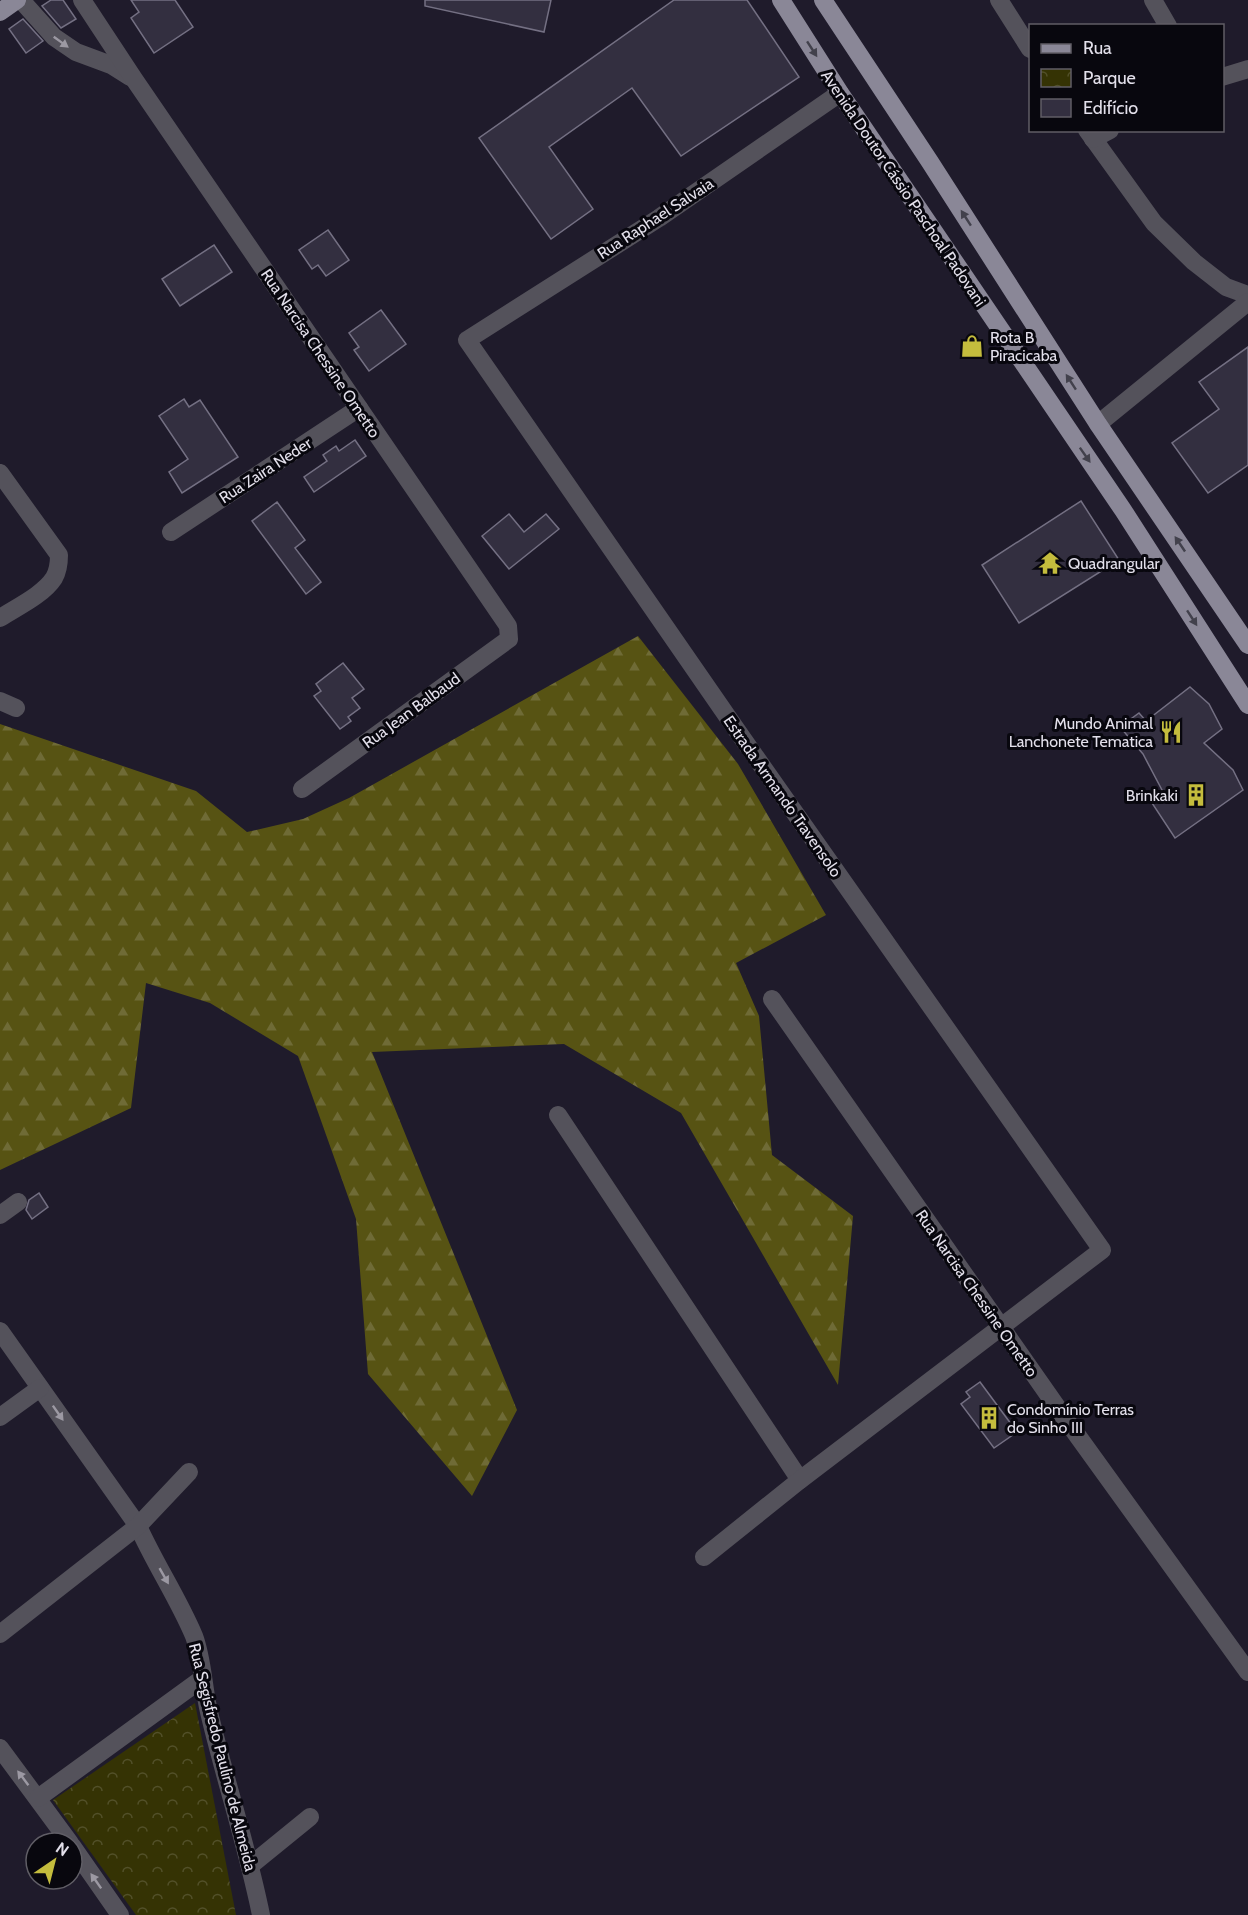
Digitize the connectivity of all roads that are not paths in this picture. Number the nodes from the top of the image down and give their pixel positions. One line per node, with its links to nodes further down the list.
1 (19, 0): 7 (main road); 12 (street, Rua Narcisa Chessine Ometto, one-way to 12)
2 (82, 0): 12 (street, Rua Narcisa Chessine Ometto)
3 (781, 0): 13 (main road, Avenida Doutor Cássio Paschoal Padovani, one-way to 13)
4 (822, 0): 20 (main road, Avenida Doutor Cássio Paschoal Padovani, one-way to 4)
5 (999, 0): 9 (street)
6 (1153, 0): 8 (street)
7 (0, 12)
8 (1167, 24)
9 (1029, 48)
10 (1248, 71): 11 (street)
11 (1224, 77)
12 (134, 79): 19 (street, Rua Narcisa Chessine Ometto)
13 (840, 93): 17 (street, Rua Raphael Salvaia); 18 (main road, Avenida Doutor Cássio Paschoal Padovani)
14 (1090, 135): 15 (street)
15 (1248, 295)
16 (1248, 302): 20 (street)
17 (467, 340): 32 (street, Estrada Armando Travensolo)
18 (1032, 378): 20 (main road); 26 (main road, Avenida Doutor Cássio Paschoal Padovani, one-way to 26)
19 (359, 408): 22 (street, Rua Zaira Neder); 24 (street, Rua Narcisa Chessine Ometto)
20 (1098, 424): 25 (main road, Avenida Doutor Cássio Paschoal Padovani, one-way to 20)
21 (0, 473): 23 (street)
22 (171, 532)
23 (0, 618)
24 (508, 626): 27 (street, Rua Jean Balbaud)
25 (1248, 645)
26 (1248, 705)
27 (302, 789)
28 (772, 999): 32 (street, Rua Narcisa Chessine Ometto)
29 (558, 1115): 37 (street)
30 (18, 1202): 31 (street)
31 (0, 1215)
32 (1001, 1328): 37 (street); 41 (street, Rua Narcisa Chessine Ometto)
33 (0, 1331): 34 (street, Rua Segisfredo Paulino de Almeida)
34 (40, 1388): 35 (street); 38 (street, Rua Segisfredo Paulino de Almeida, one-way to 38)
35 (0, 1417)
36 (189, 1472): 38 (street)
37 (800, 1480): 39 (street)
38 (138, 1526): 40 (street); 42 (street, Rua Segisfredo Paulino de Almeida, one-way to 42)
39 (704, 1557)
40 (0, 1634)
41 (1248, 1672)
42 (203, 1678): 44 (street); 48 (street, Rua Segisfredo Paulino de Almeida)
43 (0, 1748): 44 (street, one-way to 43)
44 (38, 1798): 46 (street)
45 (310, 1818): 48 (street)
46 (61, 1831)
47 (84, 1864): 49 (street, one-way to 47)
48 (251, 1865): 50 (street, Rua Segisfredo Paulino de Almeida)
49 (120, 1915)
50 (261, 1915)

